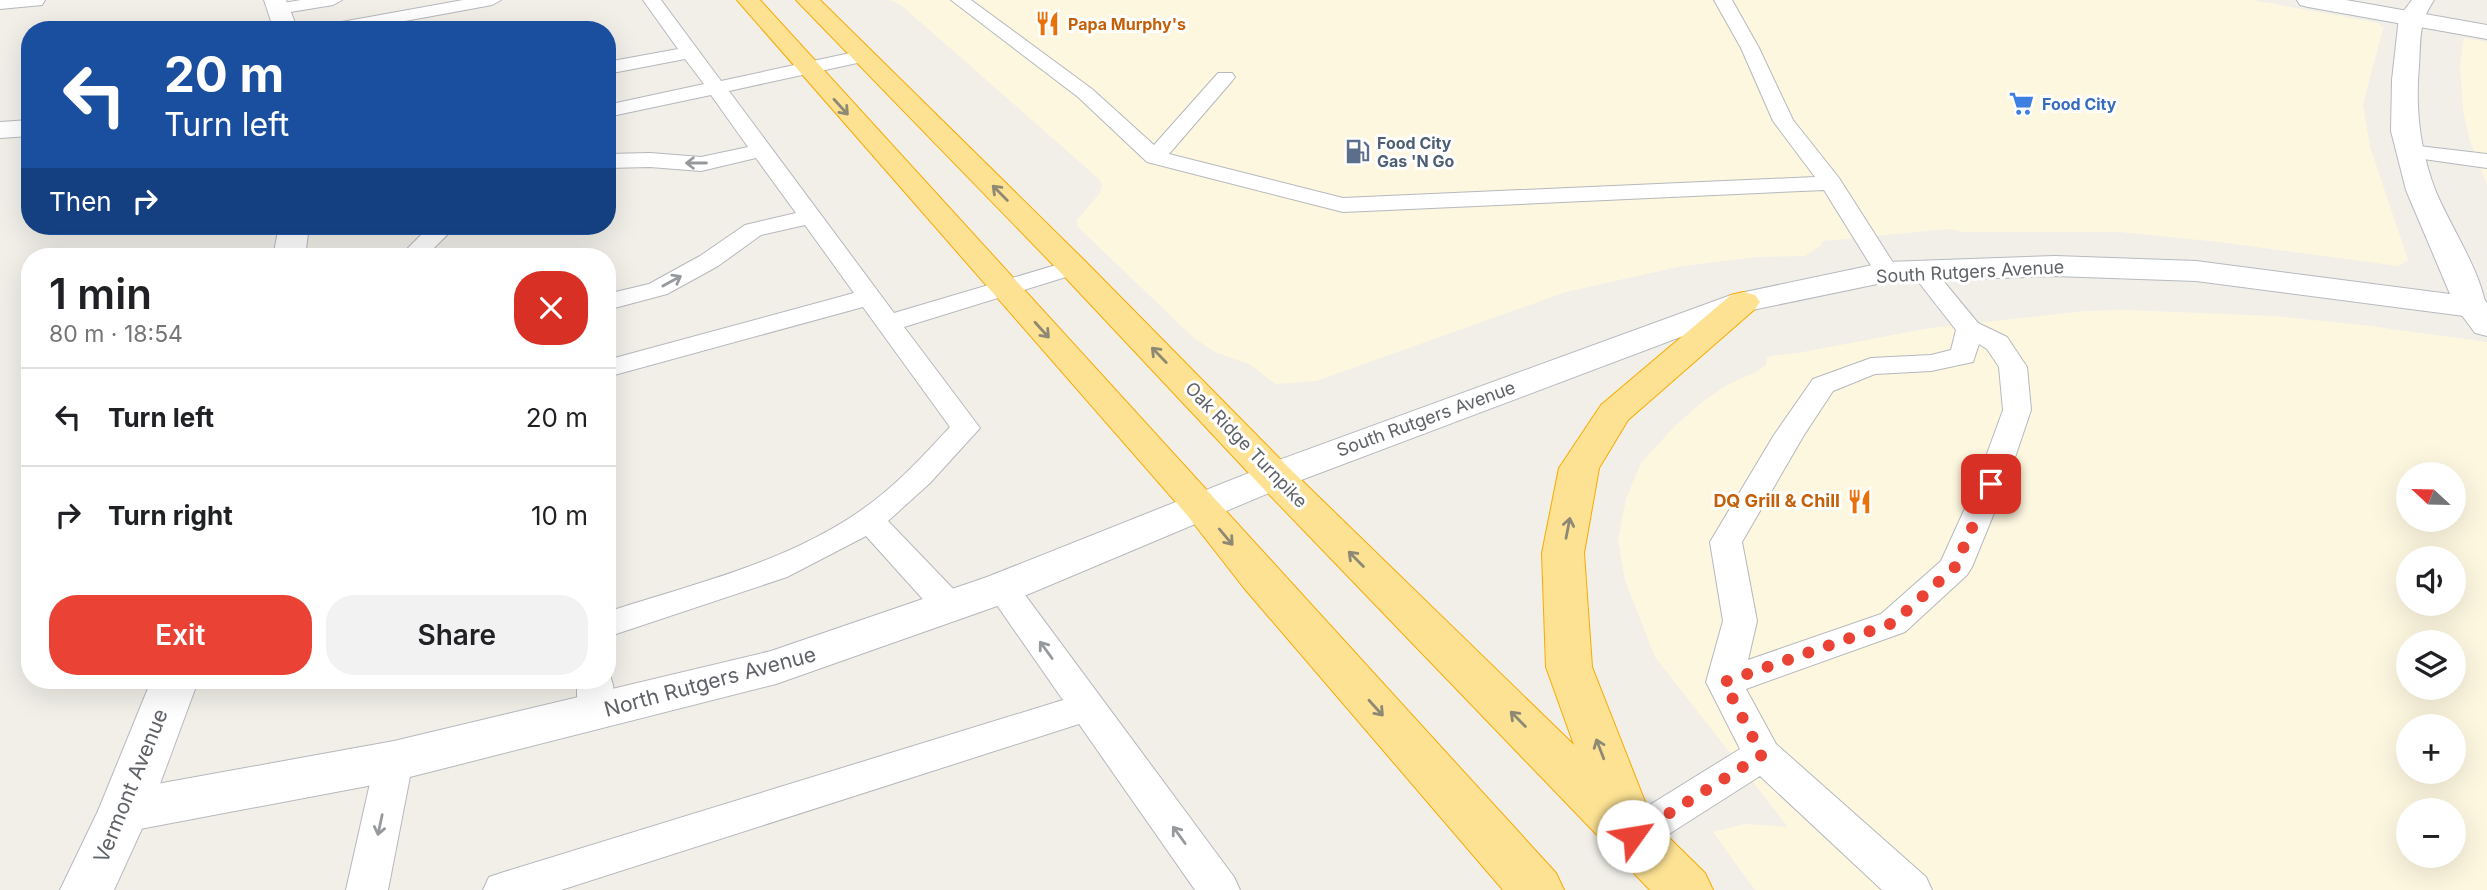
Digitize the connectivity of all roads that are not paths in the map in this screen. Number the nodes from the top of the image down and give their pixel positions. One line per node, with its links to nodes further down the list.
1 (34, 0): 11 (street)
2 (333, 0): 13 (lane)
3 (492, 0): 14 (lane)
4 (652, 0): 16 (lane)
5 (807, 0): 17 (highway, Oak Ridge Turnpike)
6 (843, 0): 25 (highway)
7 (960, 0): 28 (lane)
8 (1723, 0): 31 (lane)
9 (2308, 0): 12 (street)
10 (753, 1): 19 (highway)
11 (0, 2)
12 (2417, 8): 15 (street); 27 (street)
13 (280, 13)
14 (404, 21)
15 (2487, 32)
16 (690, 52): 18 (lane); 21 (lane)
17 (864, 56): 19 (lane); 25 (highway, Oak Ridge Turnpike)
18 (616, 66)
19 (806, 69): 21 (lane); 38 (highway, one-way to 38)
20 (1225, 77): 28 (lane)
21 (716, 88): 22 (lane); 26 (lane)
22 (616, 109)
23 (21, 129): 24 (street)
24 (0, 130)
25 (944, 137): 35 (highway, Oak Ridge Turnpike, one-way to 25)
26 (762, 150): 29 (lane, one-way to 29); 32 (lane)
27 (2410, 151): 30 (lane); 42 (street)
28 (1155, 157): 31 (lane)
29 (616, 161)
30 (2487, 161)
31 (1831, 183): 37 (lane)
32 (811, 216): 39 (lane); 40 (lane, one-way to 32)
33 (434, 235): 34 (lane)
34 (420, 248)
35 (1073, 267): 38 (lane); 46 (highway, Oak Ridge Turnpike, one-way to 35)
36 (1923, 271): 37 (street, South Rutgers Avenue); 42 (street, South Rutgers Avenue); 44 (lane)
37 (1887, 272): 41 (street, South Rutgers Avenue)
38 (1004, 288): 43 (lane); 47 (highway, one-way to 47)
39 (869, 296): 43 (lane); 45 (lane)
40 (616, 300)
41 (1743, 302): 46 (street, South Rutgers Avenue); 59 (highway, one-way to 41)
42 (2482, 313)
43 (889, 323): 48 (lane)
44 (1969, 329): 52 (lane); 52 (lane)
45 (616, 366)
46 (1273, 476): 47 (street, North Rutgers Avenue); 59 (highway, Oak Ridge Turnpike, one-way to 46)
47 (1201, 506): 49 (street, North Rutgers Avenue); 64 (highway, one-way to 64)
48 (869, 520): 50 (lane); 51 (lane)
49 (1002, 588): 50 (street, North Rutgers Avenue); 55 (lane, one-way to 49)
50 (950, 607): 54 (street, North Rutgers Avenue)
51 (616, 622)
52 (1724, 682): 56 (lane)
53 (171, 689): 58 (street, Vermont Avenue)
54 (595, 697): 57 (street, North Rutgers Avenue)
55 (1087, 707): 62 (lane); 63 (lane, one-way to 55)
56 (1762, 755): 59 (lane); 66 (lane)
57 (394, 761): 58 (street, North Rutgers Avenue); 61 (lane, one-way to 61)
58 (124, 811): 60 (street, Vermont Avenue)
59 (1633, 836): 65 (highway, Oak Ridge Turnpike)
60 (87, 890)
61 (367, 890)
62 (504, 890)
63 (1219, 890)
64 (1537, 890)
65 (1686, 890)
66 (1911, 890)

